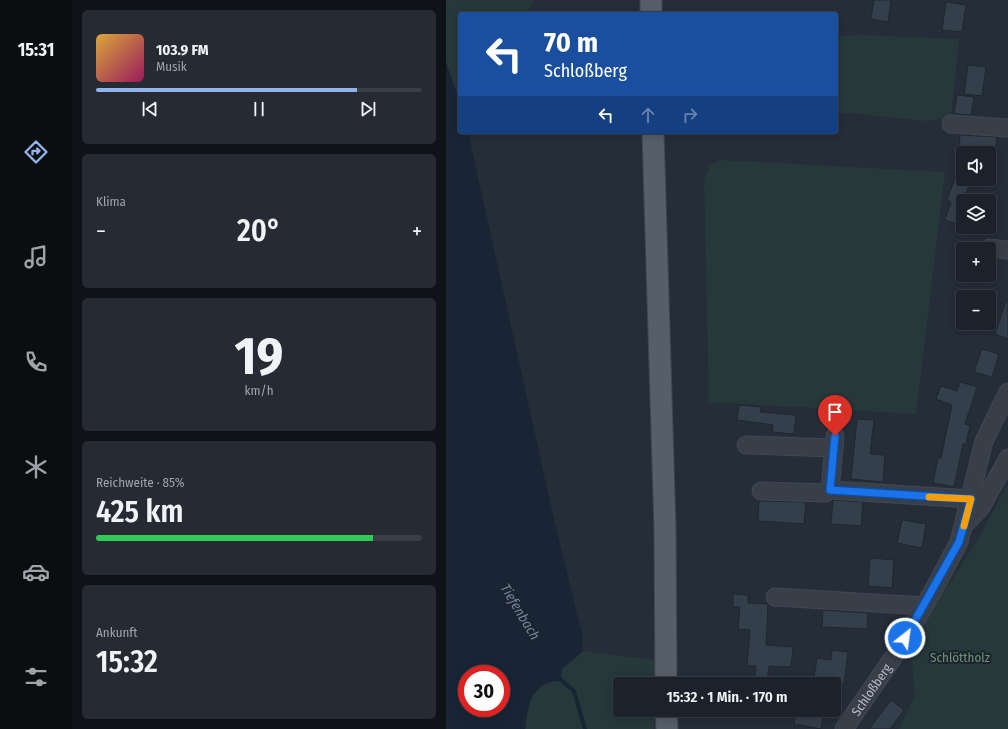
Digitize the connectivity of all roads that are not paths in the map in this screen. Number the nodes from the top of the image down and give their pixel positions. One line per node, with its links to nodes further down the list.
1 (651, 0): 2 (main road)
2 (651, 12)
3 (951, 124): 4 (street)
4 (1008, 128)
5 (653, 134): 17 (main road)
6 (996, 249): 7 (street)
7 (1008, 250)
8 (1008, 392): 13 (street, Schloßberg)
9 (746, 445): 11 (street)
10 (1008, 458): 14 (street)
11 (830, 490): 12 (street); 13 (street)
12 (761, 491)
13 (971, 499): 14 (street, Schloßberg)
14 (964, 525): 16 (street, Schloßberg)
15 (775, 597): 16 (street)
16 (924, 606): 20 (street, Schloßberg)
17 (666, 677)
18 (666, 717): 19 (main road)
19 (666, 729)
20 (844, 729)

